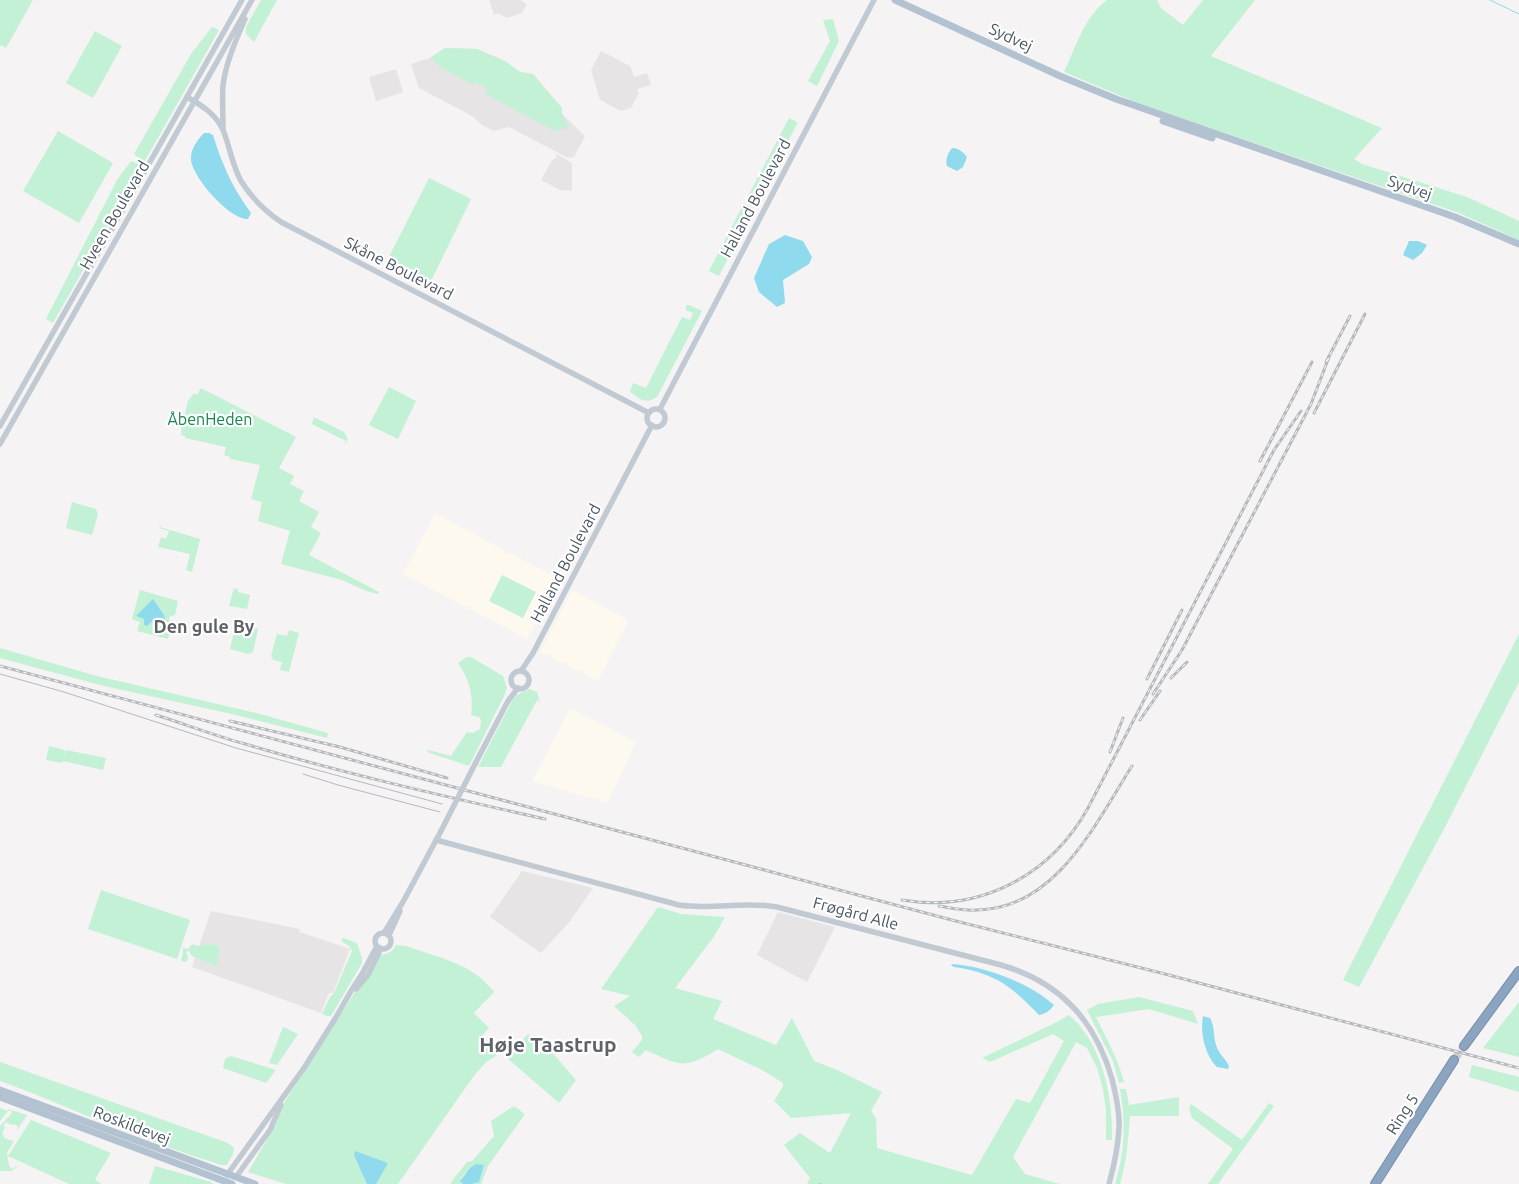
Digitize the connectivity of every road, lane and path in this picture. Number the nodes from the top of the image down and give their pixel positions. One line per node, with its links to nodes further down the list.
1 (242, 0): 5 (street, Hveen Boulevard)
2 (253, 0): 6 (street, Hveen Boulevard); 7 (street)
3 (874, 0): 9 (street, Halland Boulevard)
4 (895, 0): 8 (main road, Sydvej)
5 (187, 97): 6 (street, Skåne Boulevard); 11 (street, Hveen Boulevard)
6 (195, 101): 7 (street, Skåne Boulevard); 13 (street, Hveen Boulevard)
7 (223, 130): 10 (street, Skåne Boulevard)
8 (1519, 244)
9 (660, 410): 10 (street); 12 (street)
10 (648, 413): 12 (street)
11 (0, 426)
12 (652, 426): 14 (street, Halland Boulevard)
13 (0, 444)
14 (523, 672): 15 (street); 15 (street)
15 (515, 687): 16 (street, bridge)
16 (436, 840): 17 (street); 28 (street, Frøgård Alle)
17 (387, 934): 18 (street); 18 (street)
18 (379, 947): 24 (street)
19 (1519, 971): 20 (highway)
20 (1464, 1046)
21 (1454, 1060): 29 (highway, Ring 5)
22 (0, 1090): 25 (main road, Roskildevej)
23 (0, 1097): 26 (main road, Roskildevej)
24 (283, 1098): 25 (street); 26 (street)
25 (227, 1174): 26 (main road, Roskildevej)
26 (234, 1181): 27 (main road, Roskildevej)
27 (255, 1184)
28 (1108, 1184)
29 (1375, 1184)

